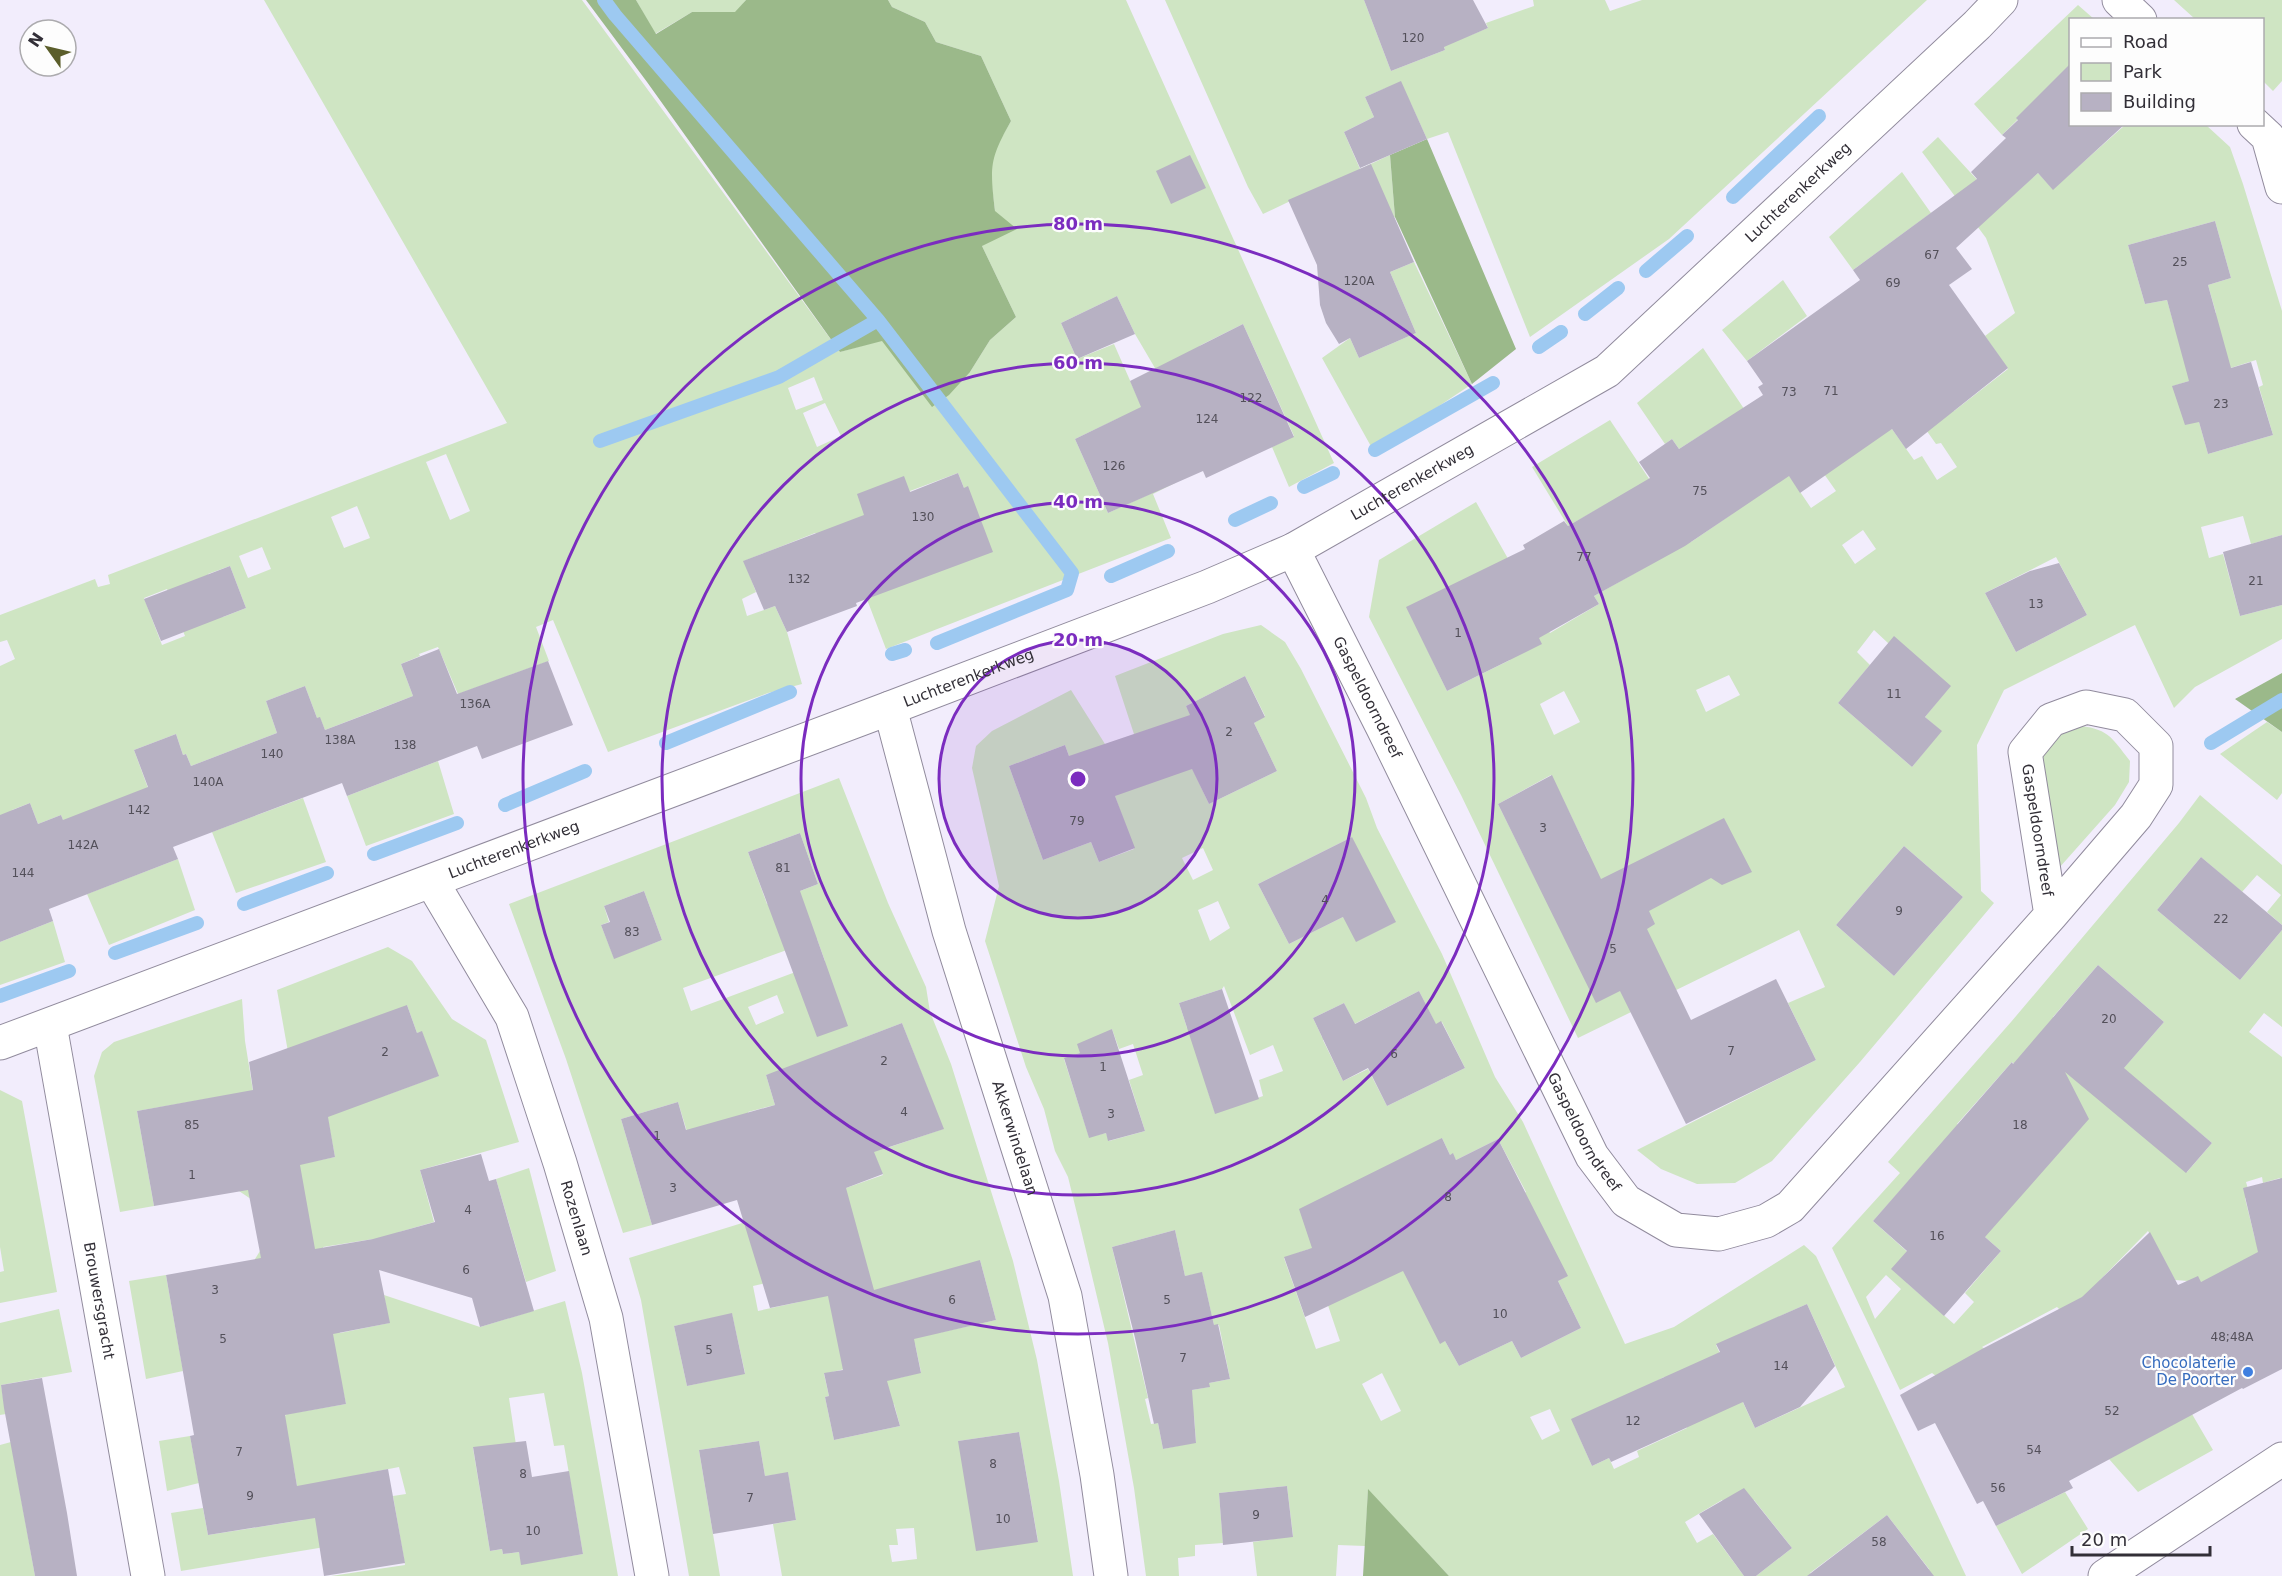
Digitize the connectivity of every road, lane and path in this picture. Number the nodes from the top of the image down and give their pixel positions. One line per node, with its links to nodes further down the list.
1 (2001, 0): 6 (street, Luchterenkerkweg)
2 (2119, 0): 3 (street)
3 (2138, 18)
4 (2256, 126): 5 (street)
5 (2282, 187)
6 (1293, 550): 7 (street, Luchterenkerkweg); 9 (street, Gaspeldoorndreef)
7 (890, 708): 8 (street, Luchterenkerkweg); 15 (street, Akkerwindelaan)
8 (432, 882): 10 (street, Luchterenkerkweg); 14 (street, Rozenlaan)
9 (2051, 915): 9 (street, Gaspeldoorndreef)
10 (50, 1025): 11 (street, Luchterenkerkweg); 13 (street, Brouwersgracht)
11 (0, 1043)
12 (2282, 1459): 16 (street)
13 (148, 1576)
14 (652, 1576)
15 (1111, 1576)
16 (2105, 1576)

